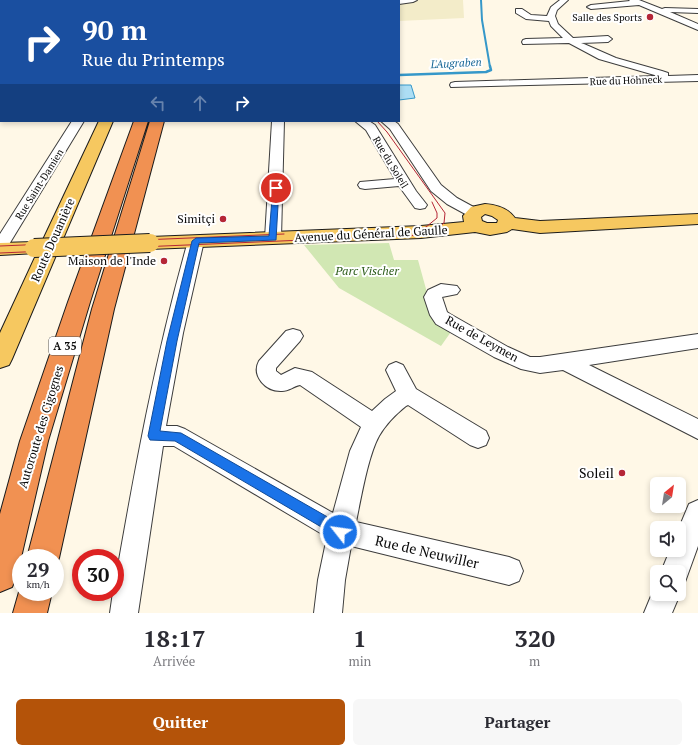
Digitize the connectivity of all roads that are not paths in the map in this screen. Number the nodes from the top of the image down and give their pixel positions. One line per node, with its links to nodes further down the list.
1 (413, 0): 3 (street)
2 (564, 0): 9 (street)
3 (400, 1)
4 (636, 1): 5 (street); 6 (street)
5 (591, 7)
6 (655, 10): 8 (street); 10 (street)
7 (519, 11): 9 (street)
8 (698, 11)
9 (552, 19): 12 (street)
10 (698, 27)
11 (608, 39): 12 (street)
12 (573, 41): 13 (street); 15 (street)
13 (526, 42)
14 (698, 78): 15 (street, Rue du Hohneck)
15 (671, 79): 16 (street, Rue du Hohneck)
16 (456, 85)
17 (77, 122): 31 (street, Rue Saint-Damien)
18 (106, 122): 35 (main road, Route Douanière)
19 (141, 122): 48 (highway, Autoroute des Cigognes / A 35)
20 (157, 122): 45 (highway, A 35)
21 (278, 122): 29 (street)
22 (362, 122): 24 (street, Rue du Soleil)
23 (388, 122): 28 (street)
24 (403, 182): 25 (street); 26 (street, Rue du Soleil)
25 (365, 185)
26 (420, 205)
27 (698, 219): 28 (main road, Avenue du Général de Gaulle)
28 (476, 220): 29 (main road, Avenue du Général de Gaulle)
29 (273, 238): 30 (main road, Avenue du Général de Gaulle)
30 (196, 241): 31 (main road, Avenue du Général de Gaulle, bridge); 41 (street)
31 (0, 248)
32 (451, 290): 36 (street, Rue de Leymen)
33 (294, 336): 39 (street)
34 (698, 341): 36 (street, Rue de Leymen)
35 (0, 359)
36 (565, 362): 40 (street)
37 (396, 370): 38 (street)
38 (409, 395): 39 (street); 42 (street)
39 (374, 424): 44 (street)
40 (698, 430)
41 (154, 436): 44 (street, Rue de Neuwiller); 52 (street)
42 (478, 438)
43 (698, 512): 46 (street)
44 (340, 532): 47 (street, Rue de Neuwiller); 53 (street)
45 (45, 549)
46 (678, 565)
47 (509, 571)
48 (0, 575)
49 (33, 601): 51 (highway)
50 (663, 601): 54 (street)
51 (30, 613)
52 (124, 613)
53 (328, 613)
54 (658, 613)

